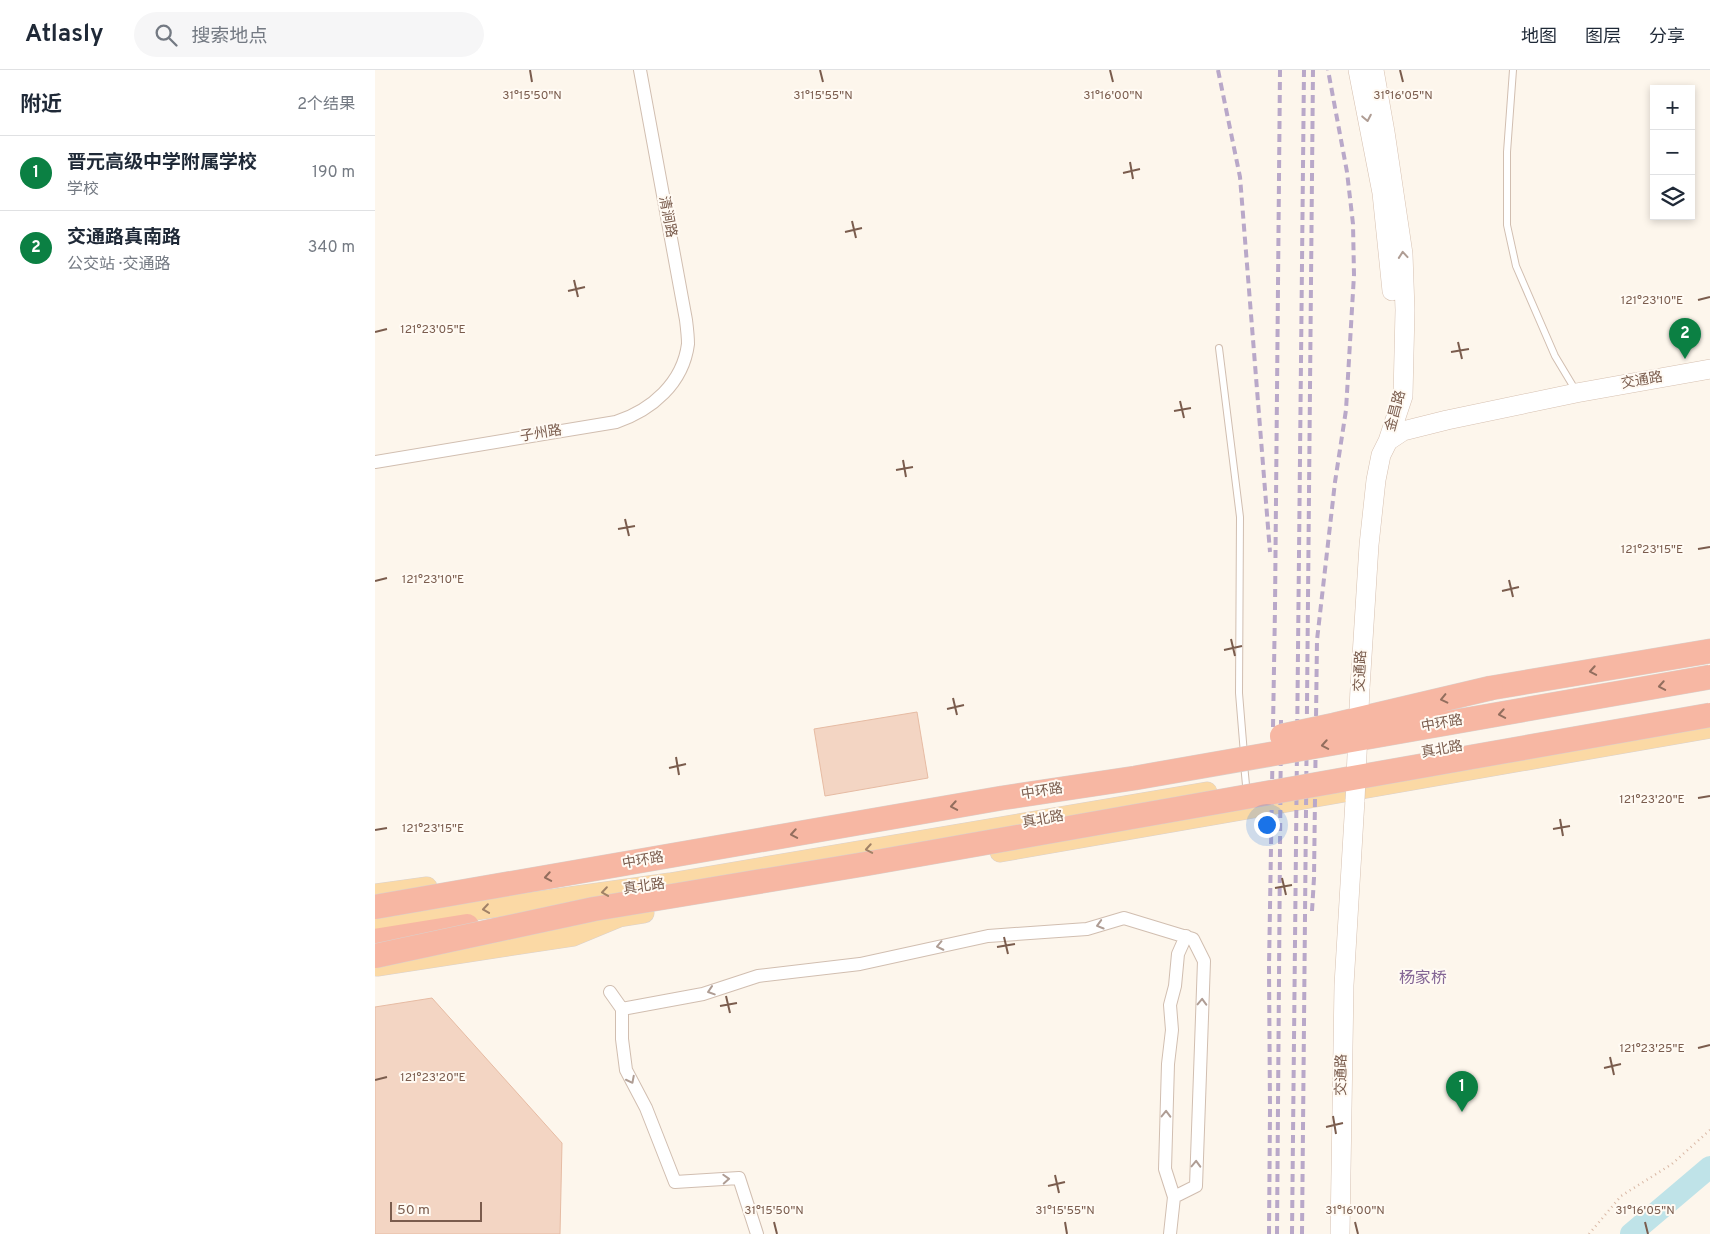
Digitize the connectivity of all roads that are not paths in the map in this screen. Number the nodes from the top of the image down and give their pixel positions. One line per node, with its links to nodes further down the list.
1 (639, 70): 6 (street, 清涧路)
2 (1358, 70): 9 (main road, 金昌路, one-way to 9)
3 (1374, 70): 9 (main road, 金昌路, one-way to 3)
4 (1513, 70): 8 (lane)
5 (1219, 348): 16 (lane)
6 (683, 364): 10 (street, 子州路)
7 (1710, 369): 8 (main road, 交通路)
8 (1576, 393): 9 (main road, 交通路)
9 (1388, 441): 33 (main road, 交通路, bridge)
10 (375, 462)
11 (1710, 651): 17 (highway, one-way to 17, bridge)
12 (1710, 677): 17 (highway, 中环路, one-way to 17, bridge)
13 (1710, 703): 16 (main road, 真北路)
14 (1710, 716): 21 (highway, bridge)
15 (1710, 728): 22 (main road, 真北路)
16 (1246, 785): 19 (main road, 真北路, one-way to 19)
17 (1002, 798): 20 (highway, 中环路, one-way to 20, bridge)
18 (375, 894): 19 (main road)
19 (551, 900): 23 (main road, 真北路, one-way to 23)
20 (375, 908)
21 (593, 909): 25 (highway, bridge); 26 (highway, bridge)
22 (619, 917): 26 (main road, 真北路); 27 (main road, 真北路)
23 (375, 924)
24 (1186, 936): 29 (street, one-way to 29); 30 (street, one-way to 24); 30 (street, one-way to 24)
25 (375, 941)
26 (375, 954)
27 (375, 966)
28 (610, 992): 29 (street)
29 (622, 1009): 31 (street, one-way to 31)
30 (1174, 1196): 32 (street)
31 (757, 1234)
32 (1170, 1234)
33 (1339, 1234)

